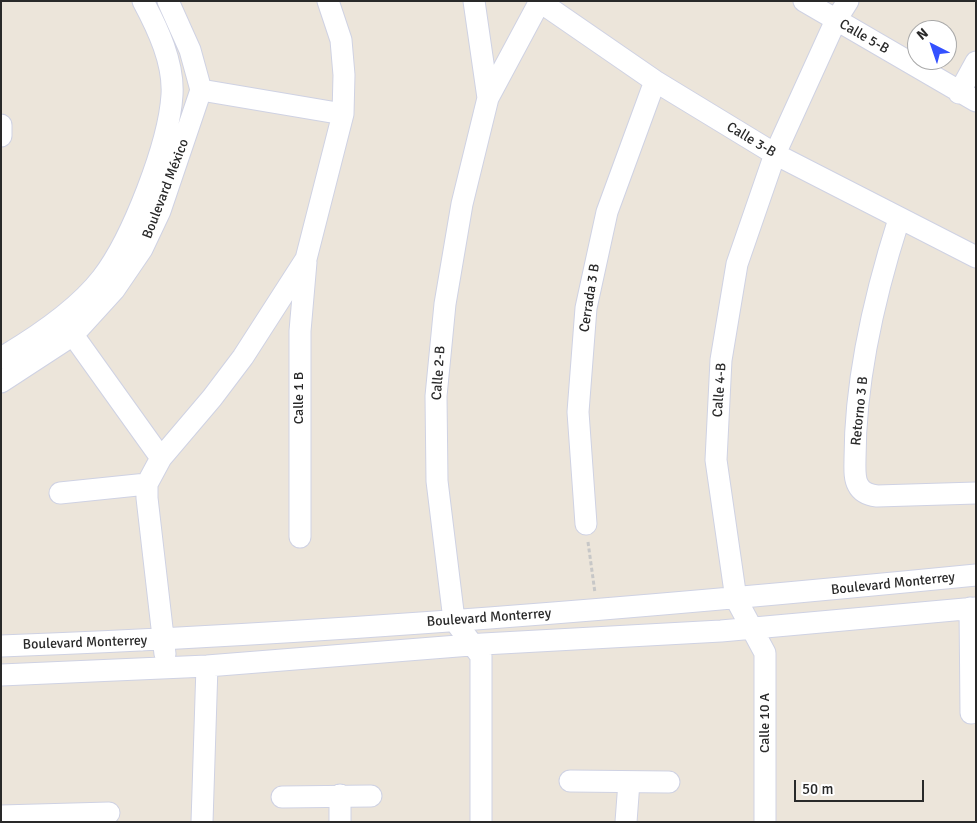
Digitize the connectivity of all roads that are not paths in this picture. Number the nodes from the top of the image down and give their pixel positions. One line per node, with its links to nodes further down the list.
1 (144, 1): 22 (street, Boulevard México)
2 (168, 1): 11 (street)
3 (328, 1): 14 (street, Calle 1 B)
4 (474, 1): 13 (street, Calle 2-B)
5 (539, 1): 10 (street, Calle 3-B); 13 (street, Calle 2-B)
6 (804, 1): 8 (street, Calle 5-B)
7 (848, 1): 8 (street, Calle 4-B)
8 (836, 20): 12 (street, Calle 5-B); 17 (street, Calle 4-B)
9 (976, 62): 12 (street)
10 (655, 81): 17 (street, Calle 3-B); 28 (street, Cerrada 3 B)
11 (201, 90): 14 (street); 21 (street, Boulevard México)
12 (967, 97)
13 (488, 98): 33 (street, Calle 2-B)
14 (343, 114): 20 (street, Calle 1 B)
15 (1, 125): 16 (street)
16 (1, 136)
17 (775, 154): 18 (street, Calle 3-B); 31 (street, Calle 4-B)
18 (899, 220): 19 (street, Calle 3-B); 27 (street, Retorno 3 B)
19 (976, 257)
20 (306, 259): 24 (street, Calle 1 B); 29 (street, Calle 1 B)
21 (73, 335): 23 (street, Boulevard México); 24 (street)
22 (1, 358)
23 (1, 382)
24 (161, 458): 25 (street, Calle 1 B)
25 (147, 484): 26 (street); 35 (street)
26 (60, 493)
27 (976, 493)
28 (586, 524)
29 (300, 537)
30 (976, 575): 31 (street, Boulevard Monterrey)
31 (736, 599): 33 (street, Boulevard Monterrey); 34 (street, Calle 4-B)
32 (973, 608): 34 (street, Boulevard Monterrey); 41 (street)
33 (454, 620): 35 (street, Boulevard Monterrey); 36 (street)
34 (750, 628): 36 (street, Boulevard Monterrey); 55 (street, Calle 10 A)
35 (163, 640): 37 (street, Boulevard Monterrey); 39 (street)
36 (473, 645): 38 (street, Boulevard Monterrey); 53 (street)
37 (1, 646)
38 (207, 666): 39 (street, Boulevard Monterrey); 51 (street)
39 (166, 669): 40 (street, Boulevard Monterrey)
40 (1, 675)
41 (971, 714)
42 (570, 781): 43 (street)
43 (629, 782): 44 (street); 54 (street)
44 (669, 782)
45 (340, 795): 46 (street); 47 (street); 52 (street)
46 (371, 796)
47 (282, 797)
48 (110, 813): 50 (street)
49 (1, 816): 50 (street)
50 (60, 818)
51 (202, 822)
52 (340, 822)
53 (481, 822)
54 (626, 822)
55 (765, 822)

